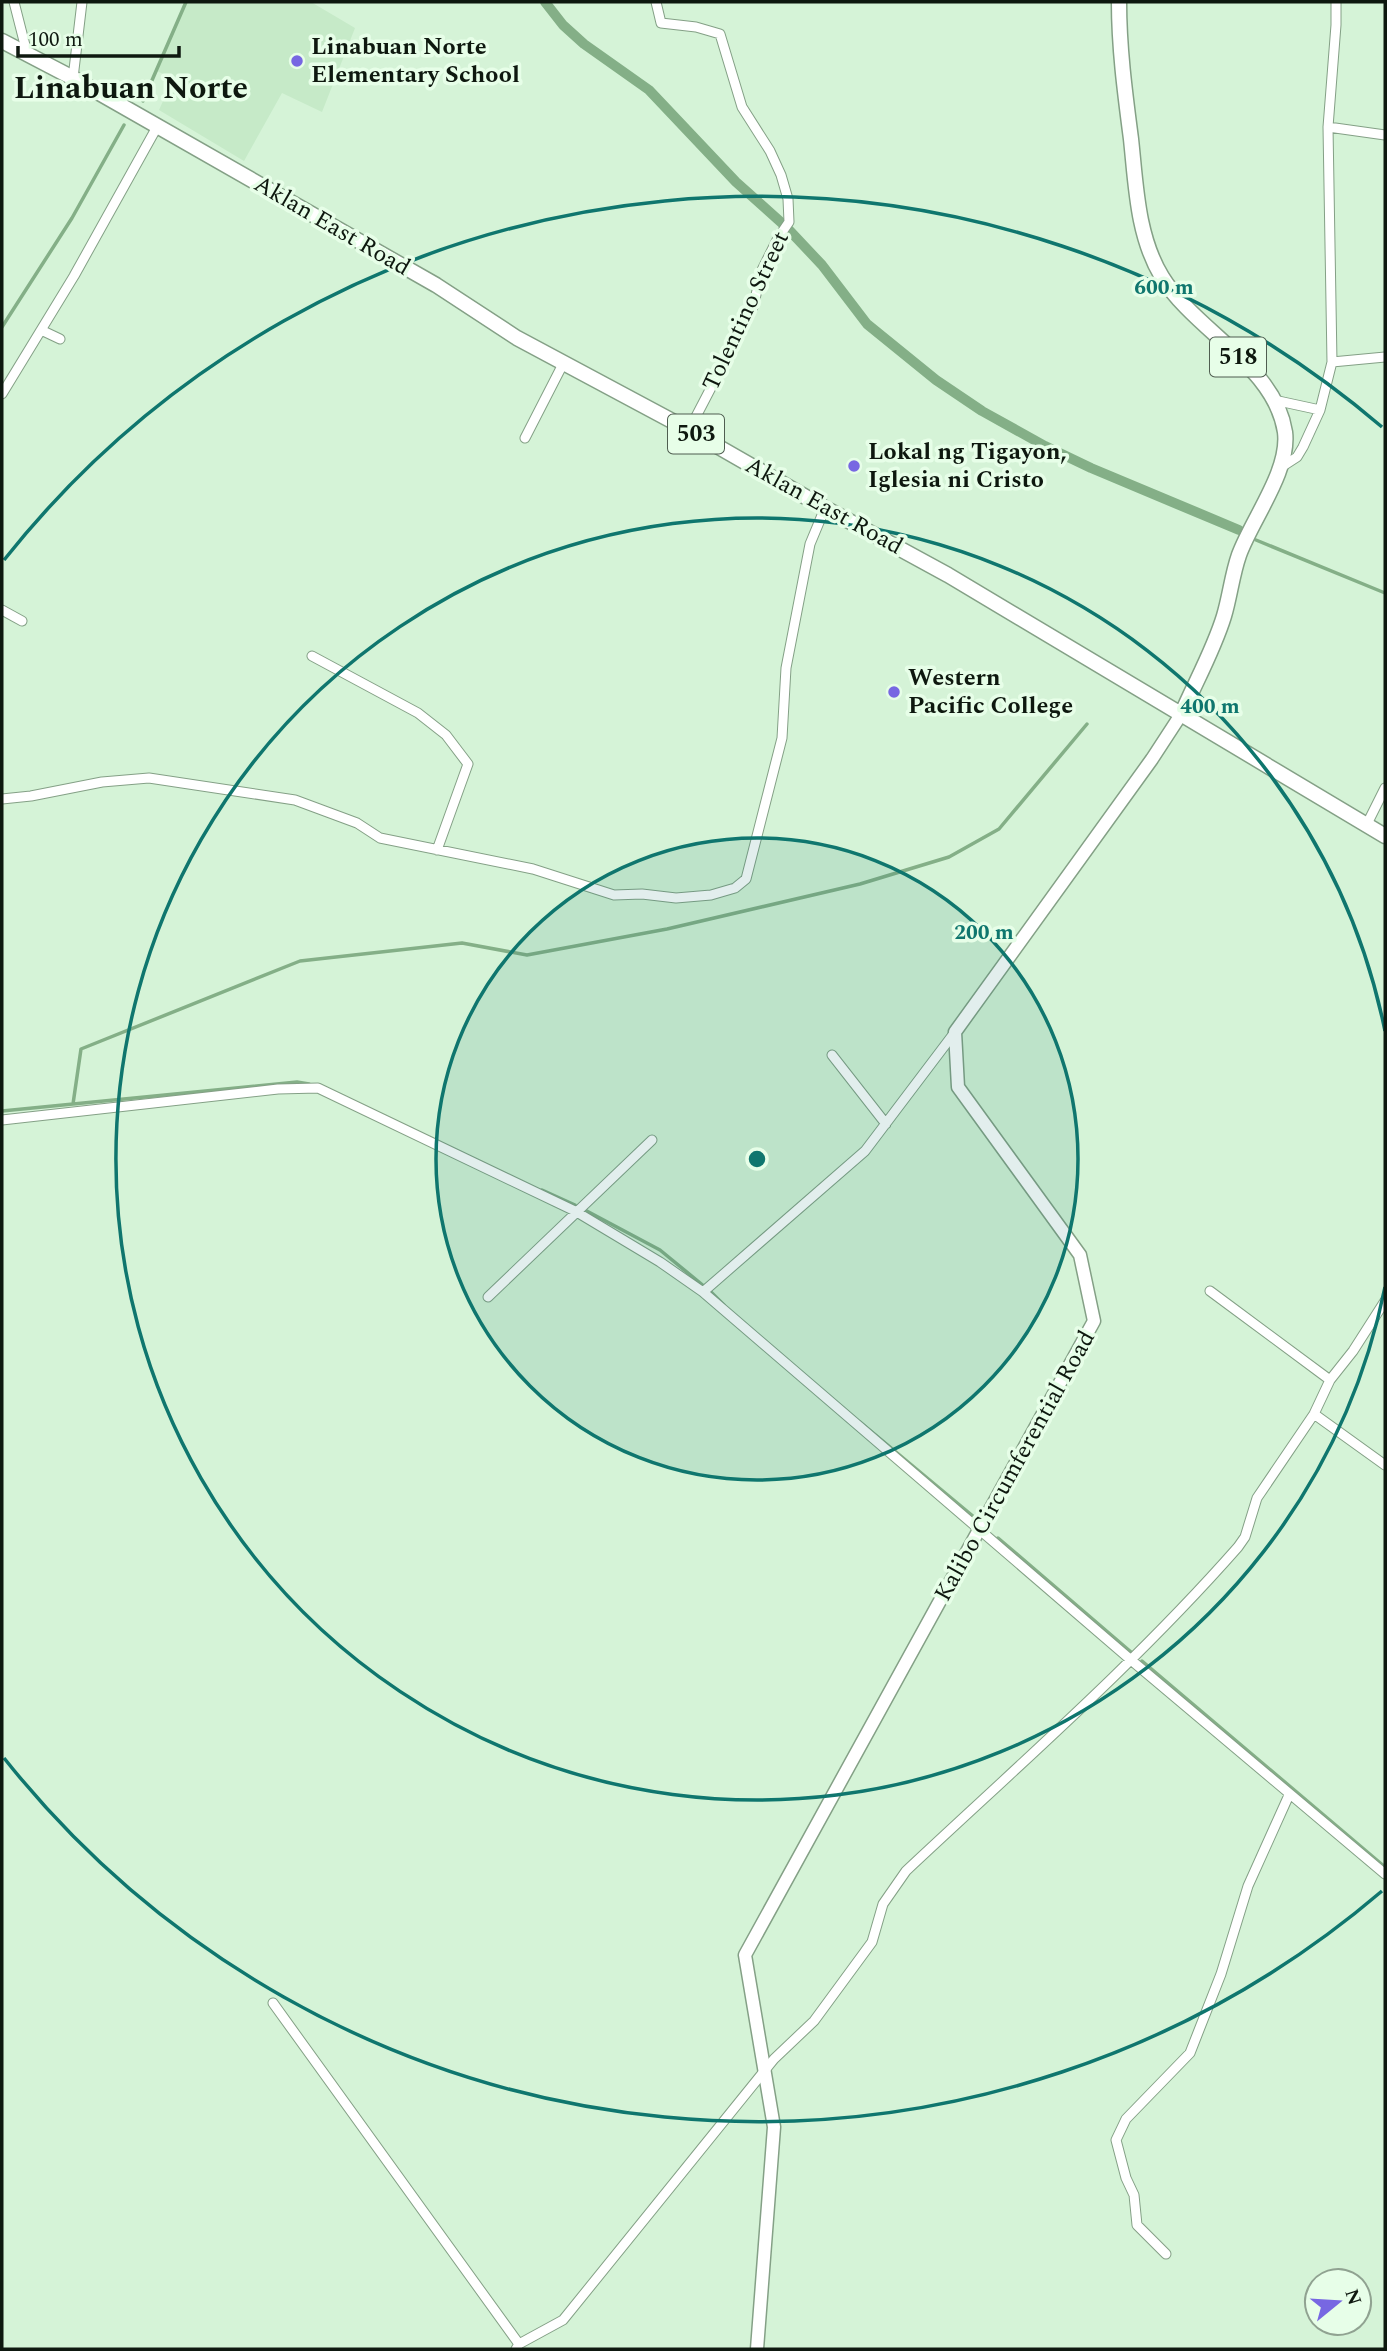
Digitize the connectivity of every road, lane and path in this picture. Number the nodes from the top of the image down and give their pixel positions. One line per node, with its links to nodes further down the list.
1 (14, 2): 7 (street)
2 (82, 2): 8 (street)
3 (656, 2): 20 (street, Tolentino Street)
4 (1119, 2): 18 (main road, 518)
5 (1336, 2): 10 (street)
6 (2, 41): 7 (main road, Aklan East Road / 503)
7 (27, 53): 8 (main road, Aklan East Road / 503)
8 (73, 78): 9 (main road, Aklan East Road / 503)
9 (157, 127): 12 (street); 15 (main road, Aklan East Road / 503)
10 (1328, 127): 11 (street); 16 (street)
11 (1385, 135)
12 (41, 330): 13 (street); 17 (street)
13 (60, 339)
14 (1385, 357): 16 (street)
15 (564, 362): 20 (main road, Aklan East Road / 503); 21 (street)
16 (1332, 362): 19 (street)
17 (2, 394)
18 (1274, 400): 19 (street); 22 (main road, 518)
19 (1320, 410): 22 (street)
20 (689, 430): 23 (main road, Aklan East Road / 503)
21 (525, 438)
22 (1280, 468): 27 (main road, 518)
23 (825, 508): 27 (main road, Aklan East Road / 503); 32 (street)
24 (2, 610): 25 (street)
25 (22, 621)
26 (312, 656): 32 (street)
27 (1182, 713): 30 (main road, Aklan East Road / 503); 33 (main road, 518)
28 (1385, 788): 30 (street)
29 (2, 799): 32 (street)
30 (1367, 824): 31 (main road, Aklan East Road / 503)
31 (1385, 836)
32 (437, 849)
33 (955, 1032): 36 (street); 46 (main road, Kalibo Circumferential Road)
34 (832, 1055): 36 (street)
35 (2, 1120): 38 (street)
36 (886, 1124): 40 (street)
37 (652, 1140): 38 (street)
38 (575, 1211): 40 (street); 41 (street)
39 (1210, 1291): 43 (street)
40 (703, 1292): 46 (street)
41 (488, 1297)
42 (1385, 1301): 43 (street)
43 (1330, 1380): 44 (street)
44 (1314, 1414): 45 (street); 47 (street)
45 (1385, 1465)
46 (980, 1530): 47 (street); 51 (main road, Kalibo Circumferential Road)
47 (1131, 1660): 48 (street); 51 (street)
48 (1289, 1794): 49 (street); 52 (street)
49 (1385, 1874)
50 (273, 2003): 53 (street)
51 (764, 2071): 53 (street); 54 (main road, Kalibo Circumferential Road)
52 (1166, 2254)
53 (517, 2346)
54 (757, 2349)

